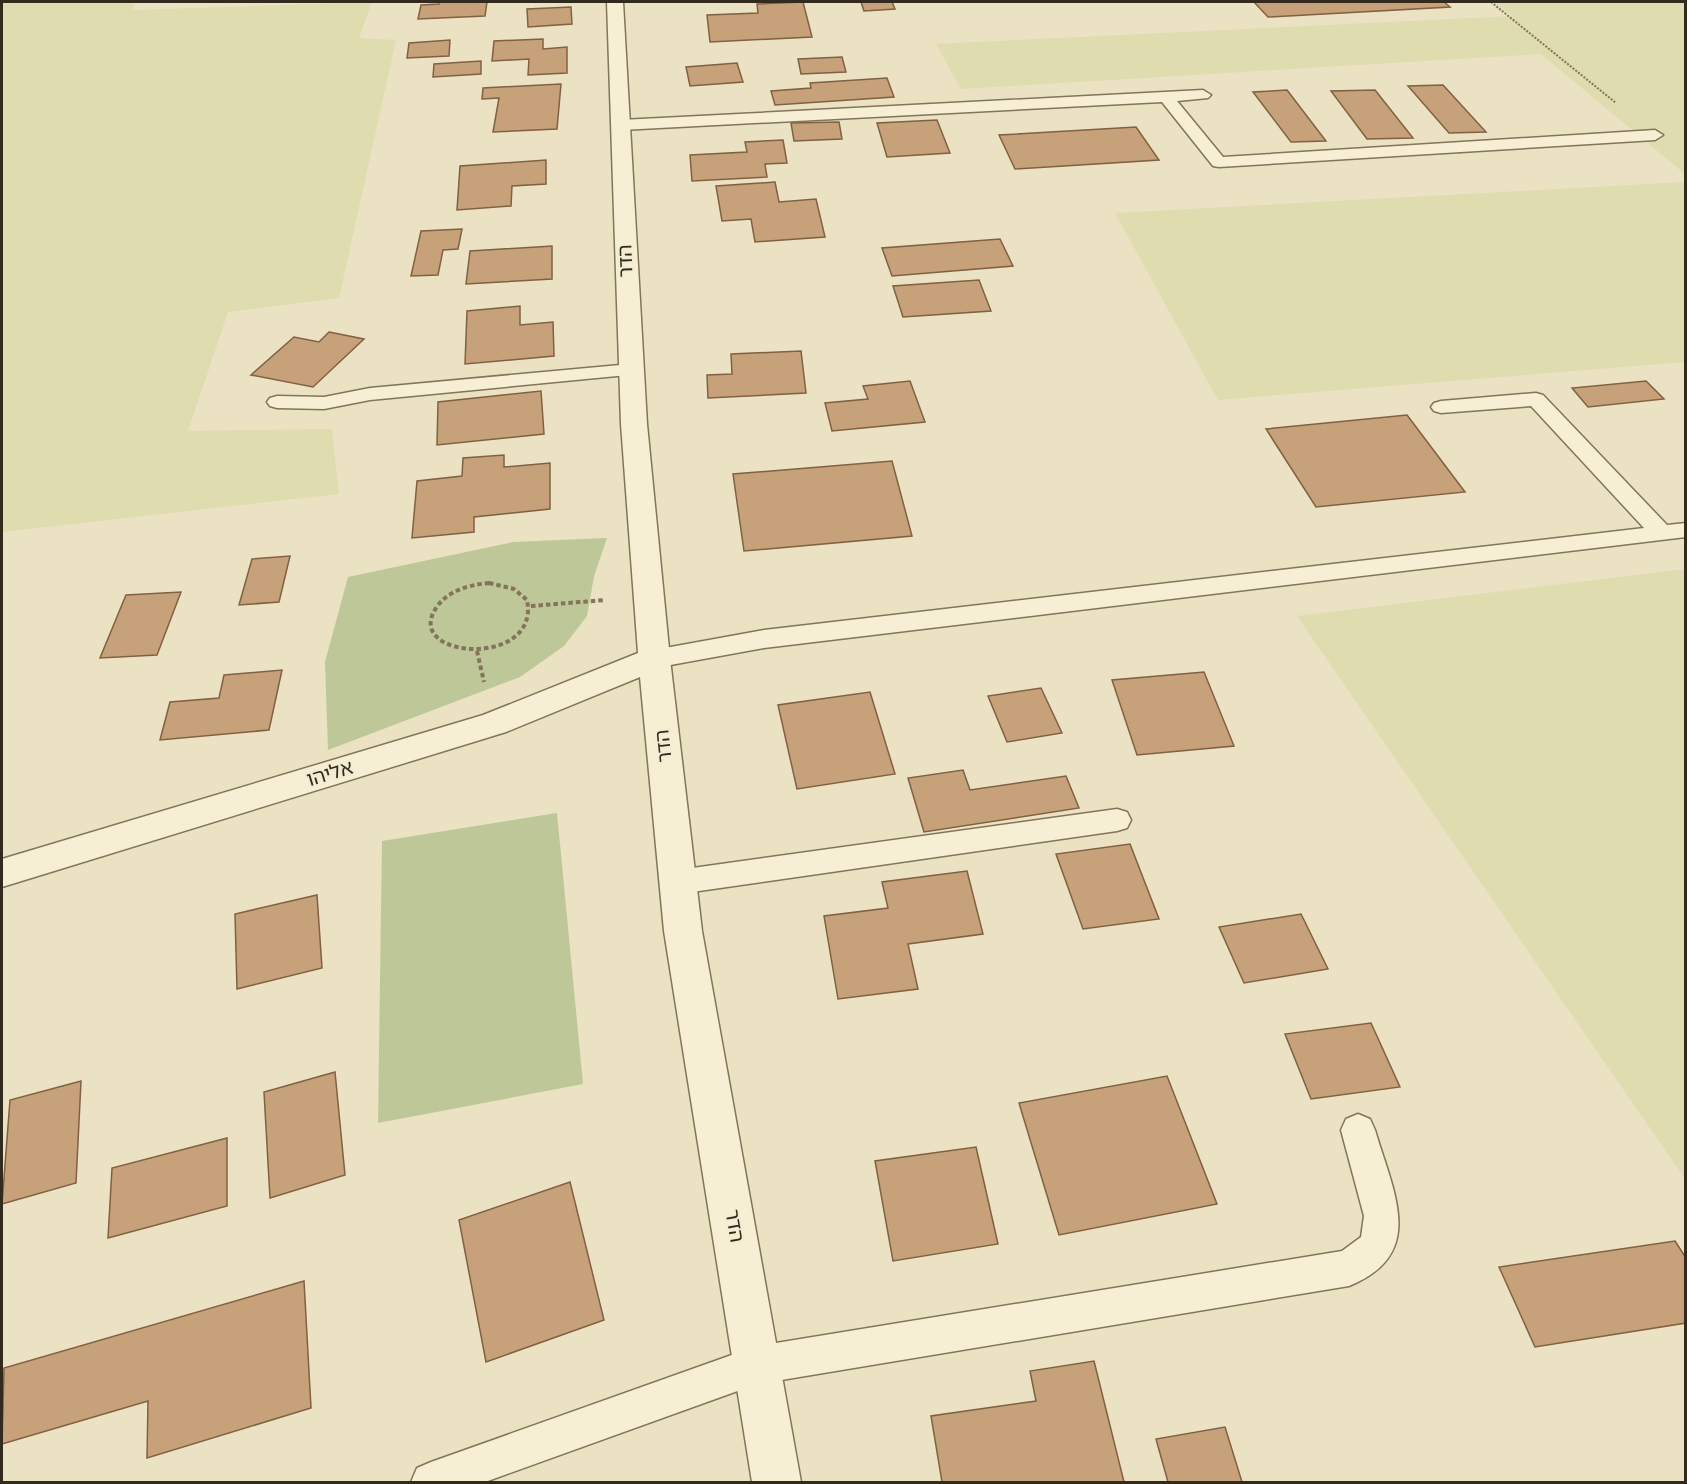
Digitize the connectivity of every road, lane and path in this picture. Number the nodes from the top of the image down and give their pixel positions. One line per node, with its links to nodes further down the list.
1 (615, 2): 5 (street, הדר)
2 (1491, 2): 6 (path)
3 (1203, 95): 4 (lane)
4 (1166, 97): 5 (lane); 6 (lane)
5 (621, 125): 7 (street, הדר)
6 (1655, 135)
7 (631, 370): 8 (lane); 12 (street, הדר)
8 (277, 402)
9 (1441, 406): 11 (lane)
10 (1686, 530): 11 (lane)
11 (1662, 532): 14 (lane)
12 (649, 596): 13 (path); 14 (street, הדר)
13 (531, 606): 13 (path)
14 (654, 659): 16 (street, אליהו); 17 (street, הדר)
15 (1117, 820): 17 (lane)
16 (2, 873)
17 (678, 882): 19 (street, הדר)
18 (1358, 1130): 19 (lane)
19 (757, 1365): 20 (lane); 21 (street, הדר)
20 (431, 1482)
21 (777, 1482)

